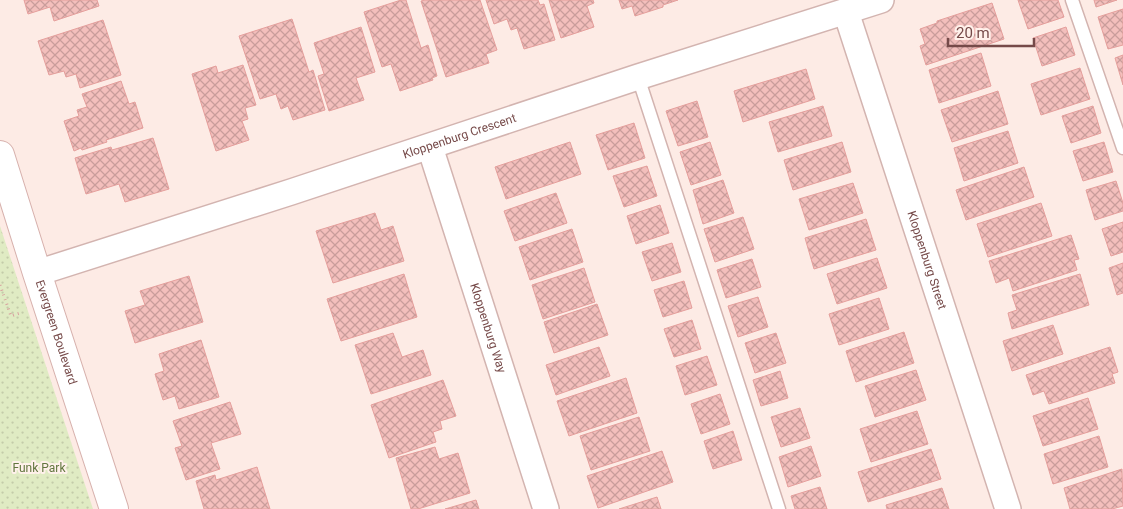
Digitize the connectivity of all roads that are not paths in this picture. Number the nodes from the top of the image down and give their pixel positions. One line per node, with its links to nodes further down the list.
1 (881, 0): 3 (street, Kloppenburg Crescent)
2 (1072, 0): 6 (lane)
3 (846, 12): 4 (street, Kloppenburg Crescent); 12 (street, Kloppenburg Street)
4 (638, 77): 5 (street, Kloppenburg Crescent); 11 (lane)
5 (430, 147): 8 (street, Kloppenburg Crescent); 10 (street, Kloppenburg Way)
6 (1123, 148)
7 (0, 155): 8 (street, Evergreen Boulevard)
8 (36, 273): 9 (street, Evergreen Boulevard)
9 (114, 509)
10 (546, 509)
11 (779, 509)
12 (1008, 509)

